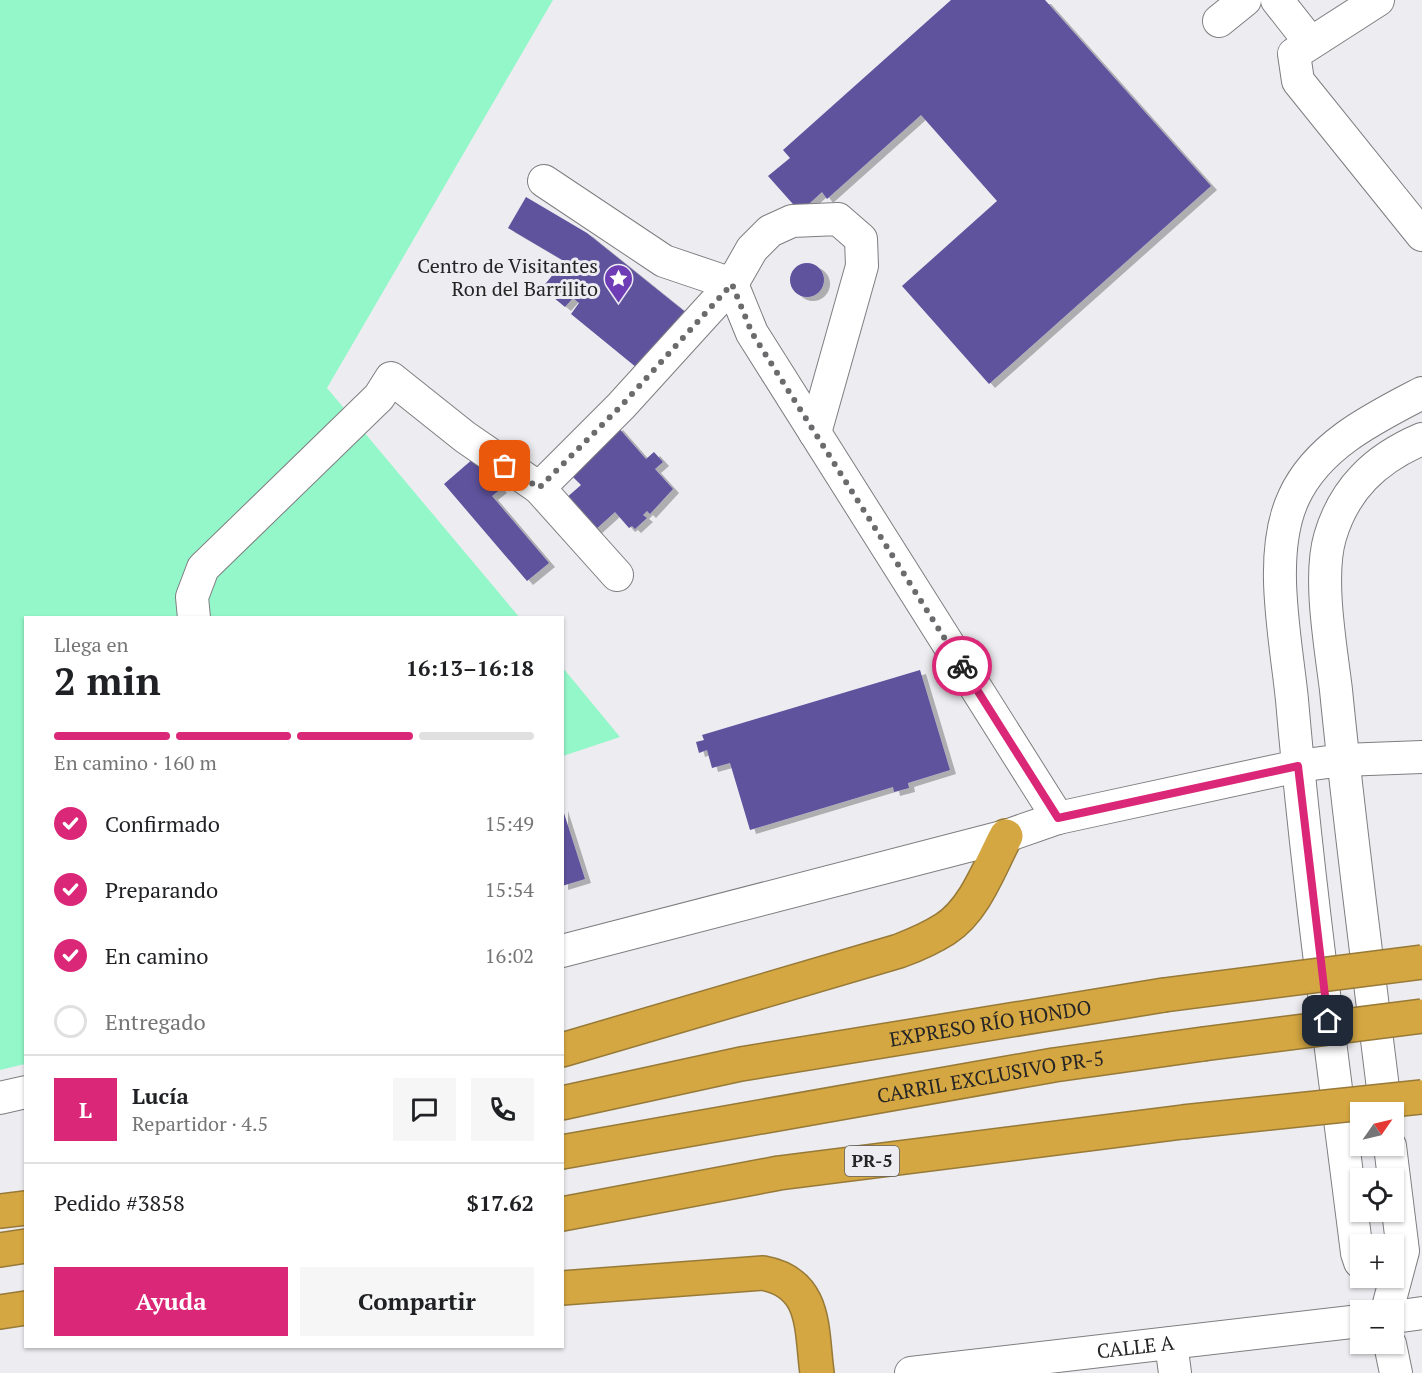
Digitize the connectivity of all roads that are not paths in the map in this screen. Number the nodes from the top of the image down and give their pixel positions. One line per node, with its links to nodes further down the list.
1 (1245, 0): 4 (street)
2 (1277, 0): 5 (street)
3 (1378, 0): 5 (street)
4 (1219, 21)
5 (1310, 42): 7 (street)
6 (544, 181): 8 (street)
7 (1422, 235)
8 (732, 284): 10 (street); 10 (street); 12 (street)
9 (1422, 393): 13 (street)
10 (814, 432): 22 (street)
11 (1422, 439): 14 (street)
12 (539, 488): 15 (street); 16 (street)
13 (1281, 534): 14 (street); 18 (street)
14 (1329, 540): 17 (street)
15 (617, 575)
16 (194, 616)
17 (1329, 621): 18 (street); 20 (street)
18 (1285, 627): 21 (street)
19 (1422, 757): 20 (street)
20 (1343, 760): 21 (street); 31 (street)
21 (1298, 766): 22 (street); 38 (street)
22 (1058, 818): 23 (street)
23 (1006, 836): 24 (street); 27 (highway)
24 (564, 950)
25 (1422, 962): 32 (highway, EXPRESO RÍO HONDO, bridge)
26 (1422, 1016): 33 (highway, CARRIL EXCLUSIVO PR-5, bridge)
27 (564, 1049)
28 (24, 1092): 30 (street)
29 (1422, 1097): 37 (highway, PR-5, bridge)
30 (0, 1098)
31 (1385, 1102)
32 (564, 1103)
33 (564, 1152)
34 (1391, 1156): 42 (street)
35 (24, 1208): 36 (highway)
36 (0, 1211)
37 (564, 1214)
38 (1354, 1234)
39 (24, 1246): 40 (highway)
40 (0, 1250)
41 (564, 1288): 50 (highway)
42 (1390, 1300)
43 (24, 1308): 44 (highway)
44 (0, 1312)
45 (1422, 1313): 46 (street)
46 (1404, 1316)
47 (1350, 1323): 49 (street, CALLE A)
48 (1392, 1354): 52 (street)
49 (1173, 1358): 51 (street, CALLE A)
50 (817, 1373)
51 (911, 1373)
52 (1396, 1373)

